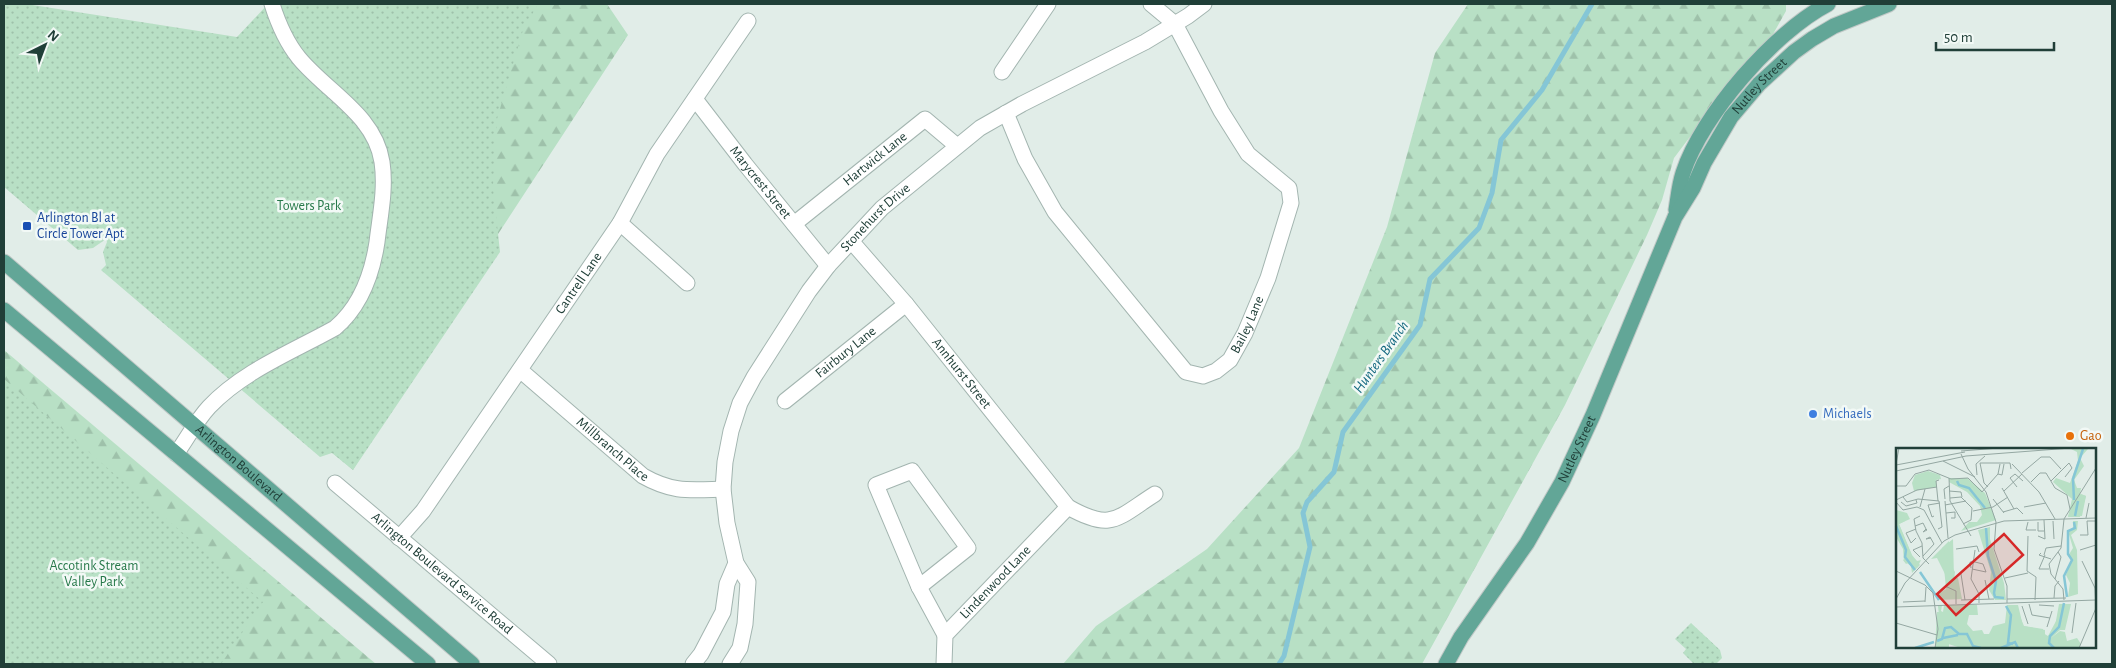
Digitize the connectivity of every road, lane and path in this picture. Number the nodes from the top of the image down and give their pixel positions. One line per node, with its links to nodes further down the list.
1 (272, 4): 24 (street)
2 (1048, 4): 9 (street)
3 (1151, 4): 8 (street)
4 (1204, 4): 8 (street, Stonehurst Drive)
5 (1828, 4): 13 (main road, Nutley Street)
6 (1889, 4): 13 (main road, Nutley Street)
7 (748, 21): 10 (street, Cantrell Lane)
8 (1175, 24): 11 (street, Stonehurst Drive); 11 (street, Bailey Lane)
9 (1002, 72)
10 (695, 99): 14 (street, Cantrell Lane); 15 (street, Marycrest Street)
11 (1006, 113): 12 (street, Stonehurst Drive)
12 (957, 146): 15 (street, Hartwick Lane); 16 (street, Stonehurst Drive)
13 (1675, 217): 40 (main road, Nutley Street)
14 (620, 223): 19 (street); 22 (street, Cantrell Lane)
15 (794, 224): 18 (street, Marycrest Street)
16 (852, 242): 18 (street, Stonehurst Drive); 20 (street, Annhurst Street)
17 (4, 262): 24 (main road, Arlington Boulevard)
18 (828, 266): 27 (street, Stonehurst Drive)
19 (687, 283)
20 (906, 304): 23 (street, Fairbury Lane); 29 (street, Annhurst Street)
21 (4, 310): 25 (main road)
22 (520, 370): 27 (street, Millbranch Place); 30 (street, Cantrell Lane)
23 (785, 401)
24 (196, 426): 25 (street); 35 (main road, Arlington Boulevard)
25 (176, 454): 34 (main road)
26 (335, 482): 30 (street, Arlington Boulevard Service Road)
27 (723, 489): 31 (street, Stonehurst Drive)
28 (1156, 494): 29 (street)
29 (1068, 507): 33 (street, Lindenwood Lane)
30 (399, 538): 36 (street, Arlington Boulevard Service Road)
31 (736, 563): 37 (street); 38 (street, Stonehurst Drive)
32 (919, 587): 32 (street); 33 (street)
33 (945, 635): 39 (street)
34 (428, 664)
35 (472, 664)
36 (549, 664)
37 (693, 664)
38 (730, 664)
39 (944, 664)
40 (1446, 664)

